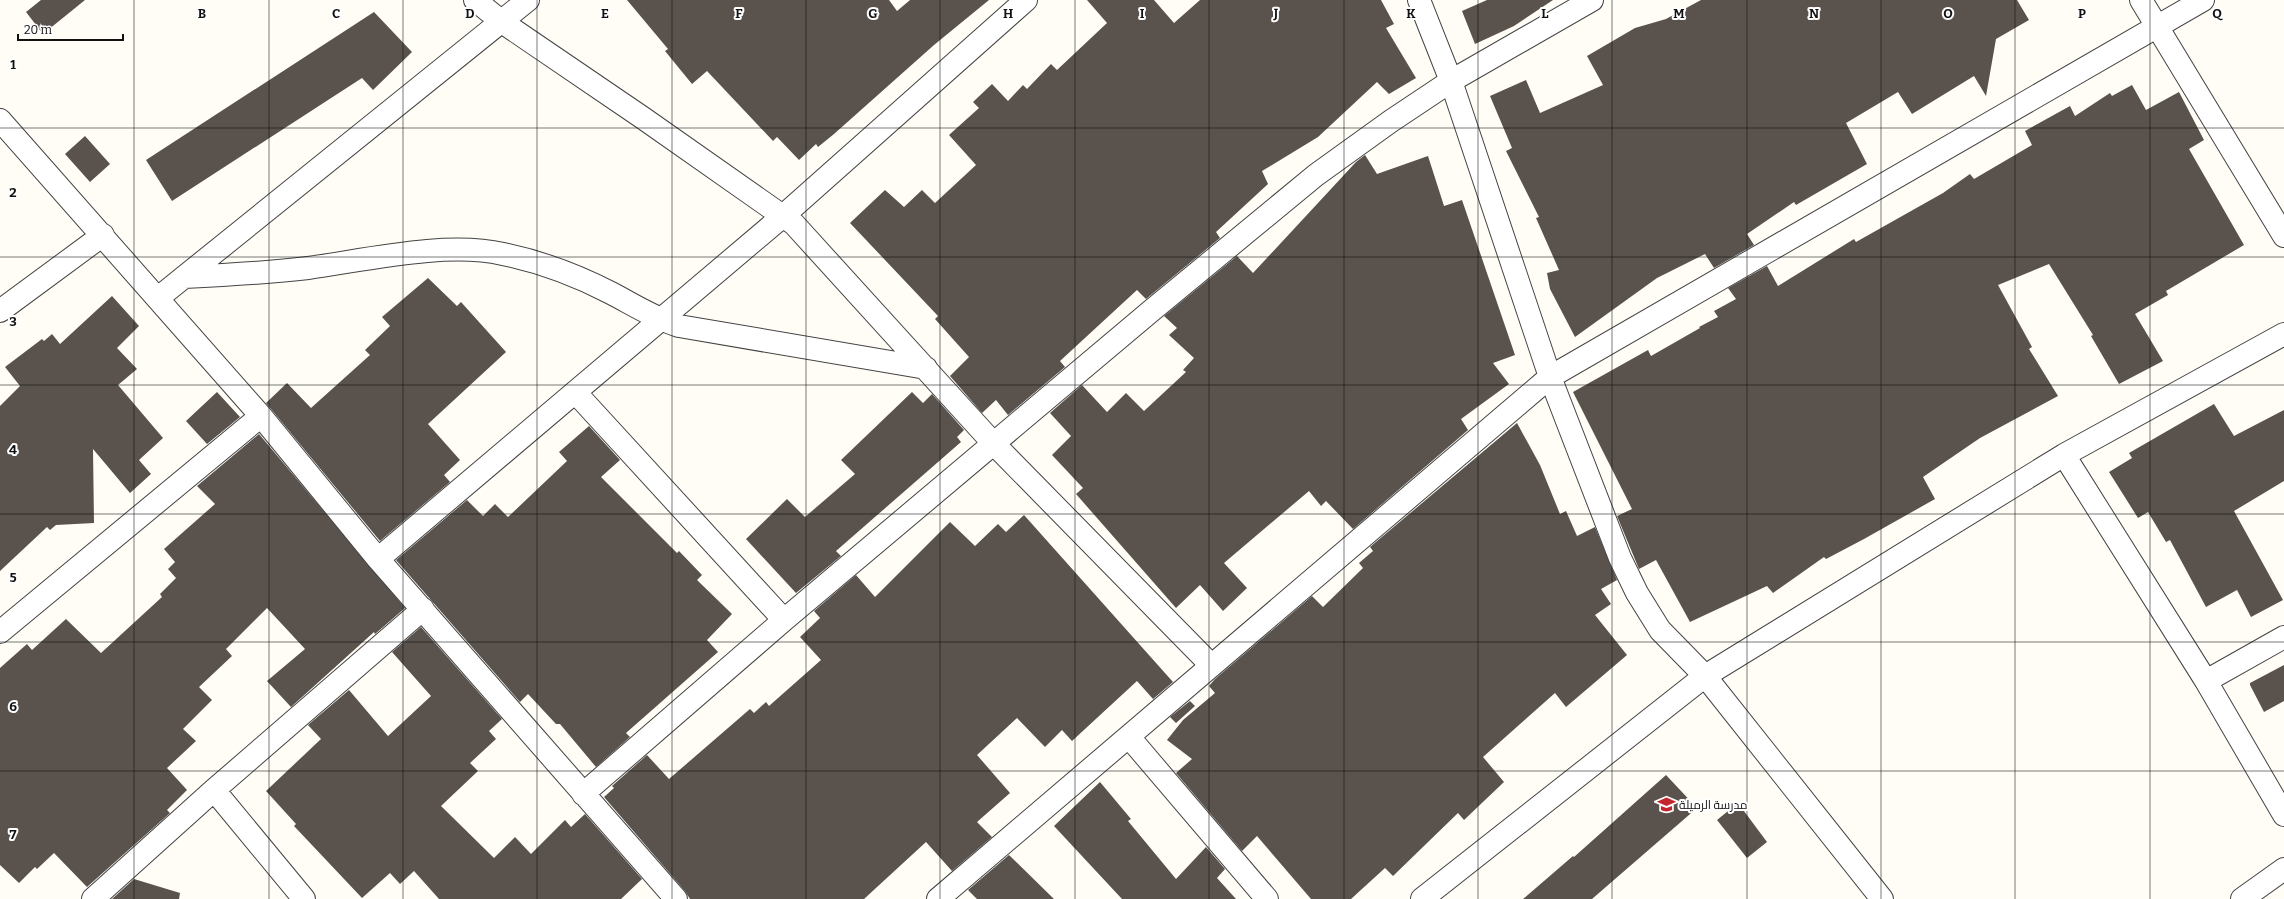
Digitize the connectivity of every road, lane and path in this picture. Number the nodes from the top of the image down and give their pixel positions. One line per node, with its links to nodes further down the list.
1 (475, 0): 8 (street)
2 (528, 0): 8 (street)
3 (1026, 0): 12 (street)
4 (1419, 0): 10 (street)
5 (1592, 0): 10 (street)
6 (2141, 0): 9 (street)
7 (2203, 0): 9 (street)
8 (502, 22): 12 (street); 15 (street)
9 (2155, 26): 14 (street); 21 (street)
10 (1451, 81): 21 (street); 24 (street)
11 (0, 120): 13 (street)
12 (783, 216): 18 (street); 20 (street)
13 (103, 235): 16 (street); 17 (street)
14 (2284, 236)
15 (184, 277): 16 (street); 18 (street)
16 (158, 298): 23 (street)
17 (0, 311)
18 (661, 320): 20 (street); 22 (street)
19 (2284, 334): 25 (street)
20 (926, 368): 24 (street)
21 (1550, 377): 31 (street); 32 (street)
22 (575, 392): 26 (street); 28 (street)
23 (261, 416): 26 (street); 29 (street)
24 (994, 444): 28 (street); 31 (street)
25 (2064, 455): 32 (street); 33 (street)
26 (378, 559): 27 (street)
27 (423, 610): 35 (street); 36 (street)
28 (784, 620): 36 (street)
29 (0, 632)
30 (2284, 637): 33 (street)
31 (1211, 665): 34 (street)
32 (1705, 676): 44 (street); 45 (street)
33 (2206, 681): 37 (street)
34 (1129, 737): 42 (street); 43 (street)
35 (214, 790): 39 (street); 40 (street)
36 (583, 794): 41 (street)
37 (2284, 815)
38 (2284, 870): 46 (street)
39 (92, 899)
40 (304, 899)
41 (676, 899)
42 (938, 899)
43 (1267, 899)
44 (1422, 899)
45 (1882, 899)
46 (2242, 899)

